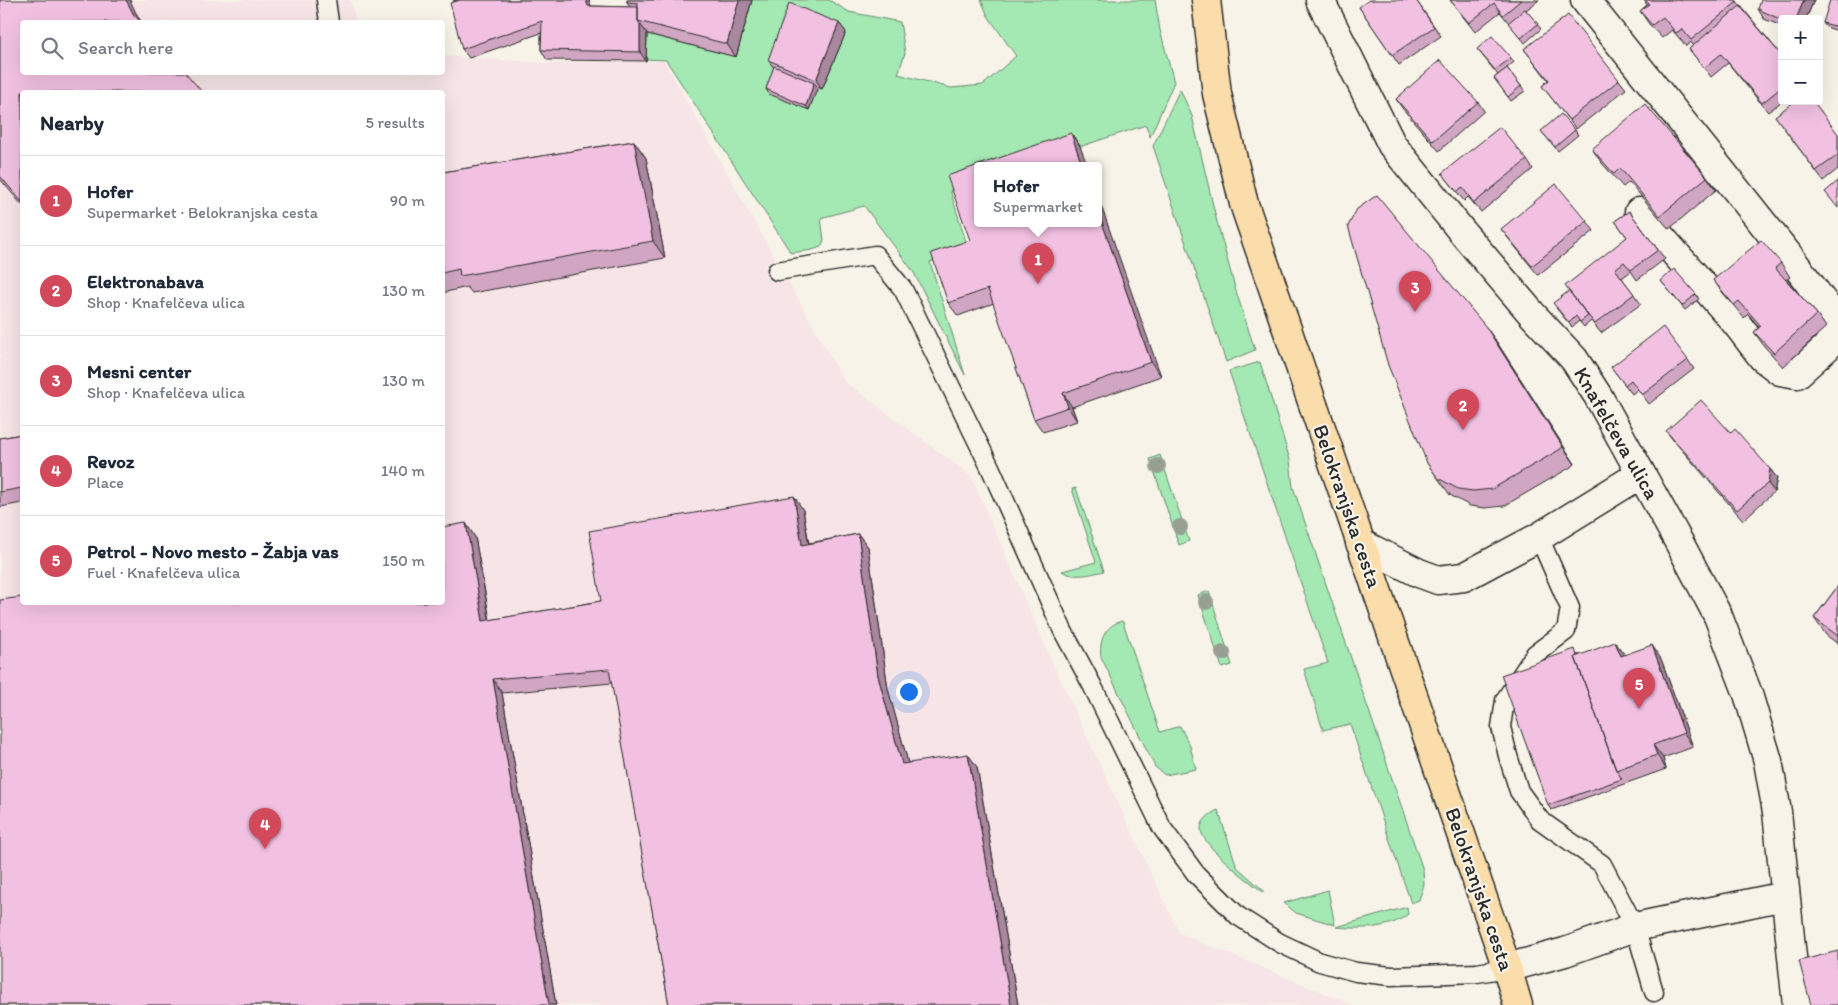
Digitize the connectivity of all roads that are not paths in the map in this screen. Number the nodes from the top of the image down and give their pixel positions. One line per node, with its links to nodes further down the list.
1 (326, 0): 5 (lane)
2 (1206, 0): 10 (main road, Belokranjska cesta)
3 (1320, 0): 8 (street, Knafelčeva ulica)
4 (1585, 0): 6 (street)
5 (329, 20)
6 (1639, 212)
7 (777, 271): 13 (lane)
8 (1641, 474): 9 (street); 11 (street, Knafelčeva ulica)
9 (1539, 537): 10 (street); 12 (lane)
10 (1360, 543): 13 (main road, Belokranjska cesta)
11 (1785, 896): 12 (street); 16 (street, Knafelčeva ulica)
12 (1635, 927): 13 (street); 14 (lane)
13 (1507, 968): 15 (main road, Belokranjska cesta)
14 (1654, 992)
15 (1518, 1005)
16 (1797, 1005)

